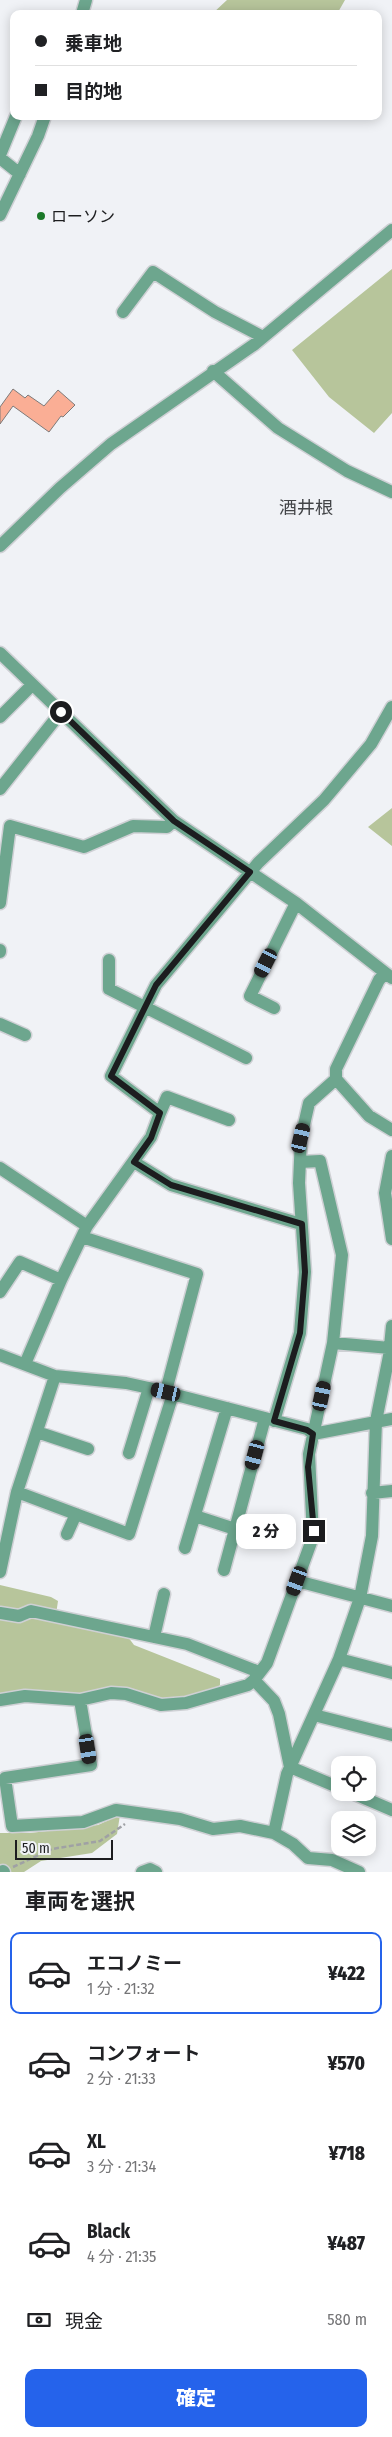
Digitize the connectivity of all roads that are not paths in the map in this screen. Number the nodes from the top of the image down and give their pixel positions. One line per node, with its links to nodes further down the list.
1 (14, 120): 3 (street)
2 (43, 120): 4 (street)
3 (0, 156): 4 (street)
4 (20, 174): 5 (street)
5 (0, 215)
6 (392, 230): 8 (street)
7 (123, 312): 8 (street)
8 (263, 337): 9 (street)
9 (213, 371): 10 (street); 11 (street)
10 (392, 492)
11 (0, 546)
12 (0, 654): 13 (street)
13 (32, 685): 15 (street); 16 (street)
14 (392, 707): 19 (street)
15 (61, 712): 17 (street); 18 (street)
16 (0, 717)
17 (0, 789)
18 (174, 821): 19 (street); 20 (street)
19 (250, 872): 21 (street); 24 (street)
20 (0, 903)
21 (296, 903): 23 (street); 25 (street)
22 (109, 960): 24 (street)
23 (389, 976): 29 (street)
24 (145, 1008): 28 (street); 30 (street)
25 (274, 1008)
26 (0, 1024): 27 (street)
27 (25, 1035)
28 (246, 1058)
29 (336, 1079): 32 (street); 35 (street)
30 (160, 1113): 31 (street); 34 (street)
31 (229, 1120)
32 (392, 1130)
33 (392, 1156): 37 (street)
34 (134, 1162): 38 (street); 39 (street)
35 (300, 1162): 38 (street); 44 (street)
36 (0, 1168): 39 (street)
37 (389, 1194): 40 (street)
38 (302, 1224): 53 (street)
39 (85, 1232): 41 (street); 50 (street)
40 (392, 1239)
41 (61, 1280): 42 (street); 47 (street)
42 (0, 1292)
43 (392, 1332): 45 (street)
44 (333, 1343): 45 (street); 56 (street)
45 (390, 1348): 54 (street)
46 (0, 1355): 47 (street)
47 (25, 1364): 48 (street)
48 (56, 1376): 49 (street); 55 (street)
49 (149, 1388): 50 (street); 58 (street)
50 (170, 1393): 51 (street); 62 (street)
51 (227, 1408): 53 (street); 63 (street)
52 (392, 1419): 54 (street)
53 (269, 1420): 56 (street); 64 (street)
54 (376, 1421): 56 (street); 61 (street)
55 (37, 1432): 57 (street); 60 (street)
56 (313, 1434): 69 (street)
57 (88, 1449)
58 (129, 1453)
59 (392, 1491): 61 (street)
60 (17, 1492): 62 (street); 68 (street)
61 (372, 1493): 71 (street)
62 (76, 1514): 65 (street)
63 (195, 1516): 64 (street); 66 (street)
64 (235, 1529): 67 (street)
65 (67, 1534)
66 (186, 1548)
67 (224, 1570)
68 (0, 1572)
69 (297, 1581): 71 (street); 77 (street)
70 (164, 1594): 74 (street)
71 (360, 1598): 72 (street); 75 (street)
72 (392, 1606)
73 (0, 1613): 74 (street)
74 (154, 1637): 77 (street)
75 (339, 1660): 76 (street); 80 (street)
76 (392, 1673)
77 (256, 1676): 79 (street); 82 (street)
78 (0, 1700): 79 (street)
79 (80, 1700): 86 (street)
80 (314, 1716): 81 (street); 82 (street)
81 (392, 1735)
82 (290, 1767): 83 (street); 87 (street)
83 (331, 1784)
84 (371, 1801): 85 (street)
85 (392, 1810)
86 (6, 1826): 87 (street)
87 (274, 1833): 90 (street)
88 (142, 1872): 89 (street)
89 (156, 1872)
90 (359, 1872)

